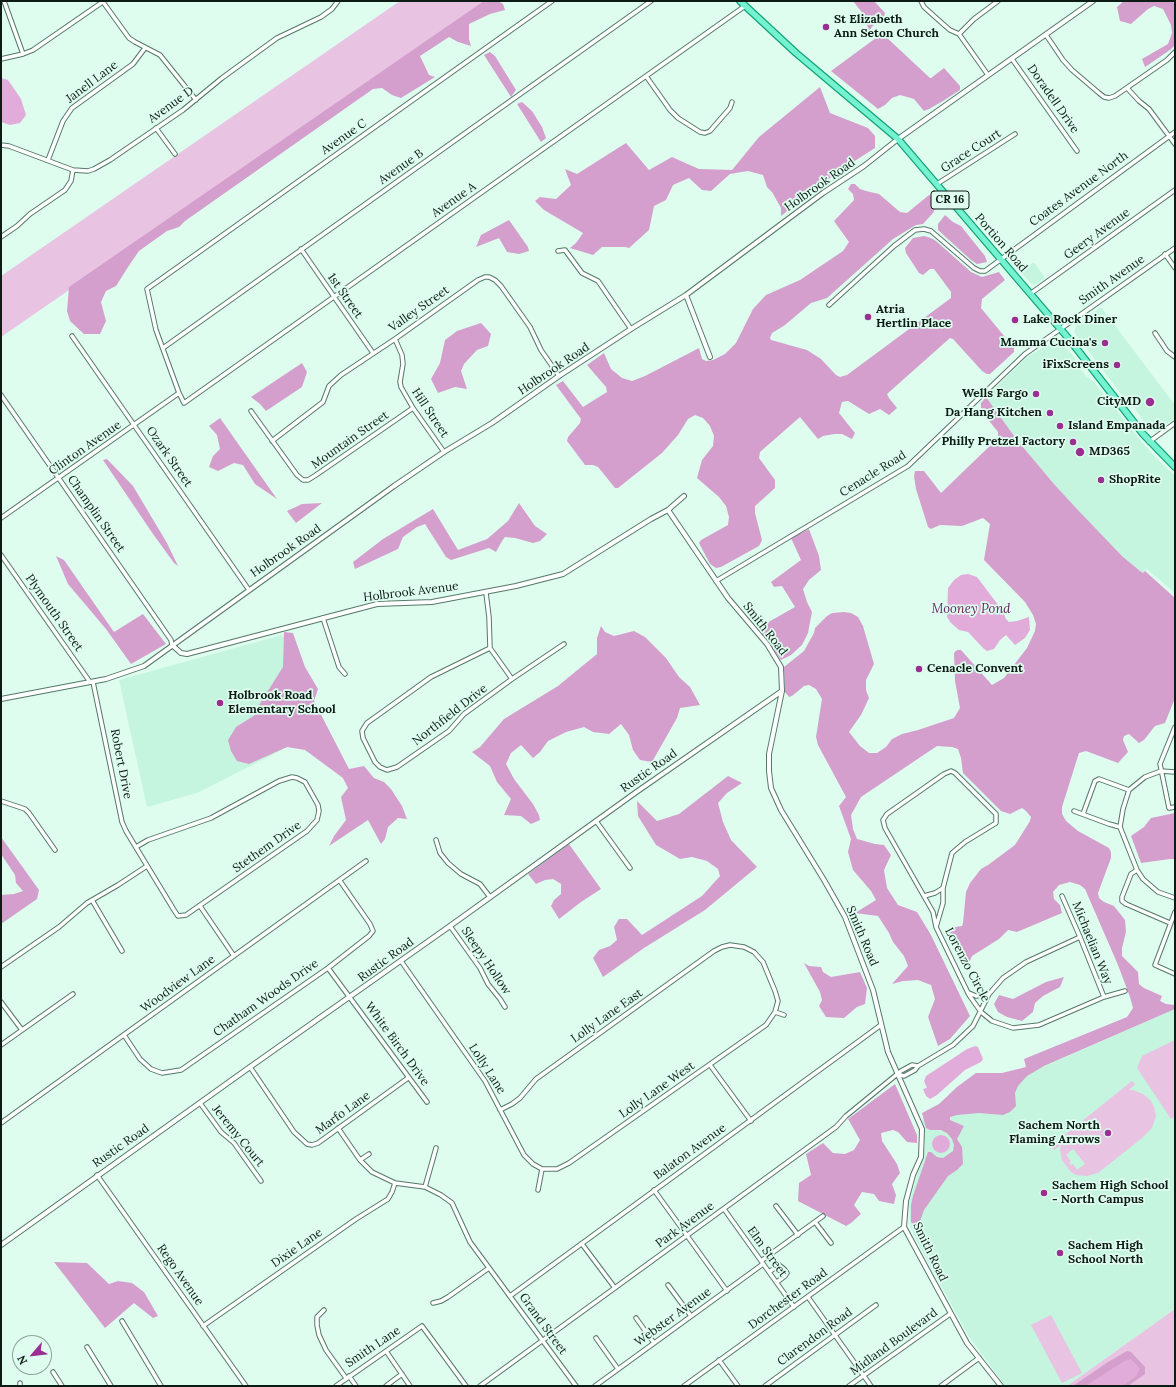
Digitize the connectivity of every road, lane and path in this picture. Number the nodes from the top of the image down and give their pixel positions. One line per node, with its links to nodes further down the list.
1 (4, 1): 14 (street)
2 (104, 1): 12 (street); 14 (street)
3 (338, 1): 20 (street, Avenue D)
4 (552, 1): 51 (street, Avenue C)
5 (651, 1): 37 (street, Avenue B)
6 (921, 1): 10 (street)
7 (998, 1): 10 (street)
8 (1093, 1): 11 (street, Holbrook Road)
9 (743, 3): 18 (street, Avenue A); 26 (main road, Portion Road / CR 16)
10 (959, 34): 17 (street)
11 (1046, 35): 16 (street, Holbrook Road); 19 (street)
12 (145, 48): 20 (street); 31 (street, Janell Lane)
13 (1175, 52): 19 (street)
14 (23, 54): 15 (street)
15 (1, 59)
16 (1012, 59): 17 (street, Holbrook Road); 29 (street, Doradell Drive)
17 (988, 75): 26 (street, Holbrook Road)
18 (646, 76): 21 (street); 44 (street, Avenue A)
19 (1127, 88): 25 (street)
20 (196, 100): 22 (street, Avenue D)
21 (732, 102)
22 (156, 128): 30 (street); 32 (street, Avenue D)
23 (1175, 132): 25 (street, Coates Avenue North)
24 (1015, 134): 33 (street, Grace Court)
25 (1170, 136): 27 (street); 40 (street, Coates Avenue North)
26 (898, 140): 33 (main road, Portion Road / CR 16); 43 (street, Holbrook Road)
27 (1175, 144)
28 (1, 145): 31 (street, Avenue D)
29 (1077, 151)
30 (175, 154)
31 (48, 160): 32 (street, Avenue D)
32 (73, 170): 35 (street)
33 (937, 184): 40 (main road, Portion Road / CR 16)
34 (1175, 190): 42 (street, Geery Avenue)
35 (1, 237)
36 (1175, 248): 39 (street, Smith Avenue)
37 (301, 249): 44 (street, 1st Street); 51 (street, Avenue B)
38 (558, 251): 46 (street)
39 (1166, 254): 41 (street); 47 (street, Smith Avenue)
40 (1001, 260): 42 (main road, Portion Road / CR 16); 45 (street)
41 (1175, 268)
42 (1030, 294): 47 (main road, Portion Road / CR 16)
43 (686, 295): 46 (street, Holbrook Road); 54 (street)
44 (335, 297): 52 (street, 1st Street); 56 (street, Avenue A)
45 (829, 305)
46 (631, 329): 55 (street, Holbrook Road)
47 (1060, 329): 63 (main road, Portion Road / CR 16); 71 (street, Cenacle Road)
48 (1155, 333): 53 (street)
49 (72, 336): 61 (street, Ozark Street)
50 (395, 339): 52 (street, Valley Street); 55 (street, Valley Street); 58 (street, Hill Street)
51 (163, 348): 56 (street)
52 (373, 353): 62 (street, Valley Street)
53 (1175, 356)
54 (710, 357)
55 (559, 376): 64 (street, Holbrook Road)
56 (179, 393): 61 (street, Clinton Avenue)
57 (1, 395): 66 (street, Champlin Street)
58 (414, 408): 62 (street, Mountain Street); 64 (street, Hill Street)
59 (251, 411): 62 (street)
60 (1175, 423): 63 (street)
61 (134, 426): 66 (street, Clinton Avenue); 72 (street, Ozark Street)
62 (272, 441)
63 (1149, 442): 65 (main road, Portion Road / CR 16)
64 (444, 452): 72 (street, Holbrook Road)
65 (1175, 467)
66 (59, 478): 69 (street, Clinton Avenue); 76 (street, Champlin Street)
67 (684, 496): 68 (street, Holbrook Avenue)
68 (668, 510): 71 (street, Smith Road); 73 (street, Holbrook Avenue)
69 (1, 518)
70 (1, 555): 80 (street, Plymouth Street)
71 (716, 581): 81 (street, Smith Road)
72 (249, 590): 76 (street, Holbrook Road)
73 (486, 593): 74 (street, Holbrook Avenue); 77 (street)
74 (322, 618): 76 (street, Holbrook Avenue); 78 (street)
75 (564, 644): 79 (street, Northfield Drive)
76 (172, 645): 80 (street, Holbrook Road)
77 (490, 648): 79 (street); 79 (street, Northfield Drive)
78 (345, 674)
79 (512, 679)
80 (92, 682): 82 (street, Holbrook Road); 94 (street, Robert Drive)
81 (782, 691): 91 (street, Rustic Road); 130 (street, Smith Road)
82 (1, 699)
83 (1175, 727): 84 (street)
84 (1161, 771): 85 (street); 86 (street); 88 (street)
85 (1175, 772)
86 (1129, 790): 90 (street); 92 (street)
87 (1, 801): 95 (street)
88 (1175, 807)
89 (1074, 810): 90 (street)
90 (1083, 814): 92 (street)
91 (596, 821): 98 (street); 104 (street, Rustic Road)
92 (1120, 826): 99 (street)
93 (436, 840): 104 (street)
94 (137, 847): 97 (street, Stethem Drive); 107 (street, Stethem Drive)
95 (55, 850)
96 (366, 861): 100 (street, Woodview Lane)
97 (147, 866): 106 (street); 107 (street, Stethem Drive)
98 (630, 868)
99 (1137, 870): 105 (street); 109 (street)
100 (340, 881): 114 (street, Woodview Lane); 117 (street, Chatham Woods Drive)
101 (943, 888): 102 (street); 102 (street, Lorenzo Circle); 111 (street, Lorenzo Circle)
102 (924, 896): 111 (street, Lorenzo Circle)
103 (1062, 896): 112 (street, Michaelian Way)
104 (490, 897): 110 (street, Rustic Road)
105 (1175, 898)
106 (92, 900): 113 (street); 116 (street)
107 (200, 906): 114 (street)
108 (1175, 912): 109 (street)
109 (1170, 923): 118 (street)
110 (450, 926): 115 (street, Rustic Road); 126 (street, Sleepy Hollow)
111 (936, 927): 120 (street, Lorenzo Circle)
112 (1080, 937): 122 (street, Park Avenue); 124 (street, Michaelian Way)
113 (122, 952)
114 (234, 956): 132 (street, Woodview Lane)
115 (401, 961): 123 (street, Rustic Road); 140 (street, Lolly Lane)
116 (1, 966)
117 (328, 968): 123 (street, White Birch Drive); 132 (street, Chatham Woods Drive)
118 (1175, 974)
119 (1125, 991): 124 (street, Michaelian Way)
120 (968, 993): 122 (street); 128 (street, Lorenzo Circle)
121 (73, 994): 131 (street)
122 (989, 994): 128 (street, Park Avenue)
123 (350, 998): 135 (street, Rustic Road); 137 (street, White Birch Drive)
124 (1104, 998): 128 (street, Michaelian Way)
125 (1, 1002): 131 (street)
126 (505, 1007)
127 (775, 1012): 129 (street); 134 (street, Lolly Lane West); 140 (street, Lolly Lane East)
128 (981, 1012): 136 (street, Park Avenue)
129 (784, 1016)
130 (881, 1025): 136 (street, Smith Road); 141 (street, Balaton Avenue)
131 (22, 1030): 133 (street)
132 (124, 1035): 142 (street, Woodview Lane)
133 (1, 1045)
134 (710, 1065): 141 (street); 147 (street, Lolly Lane West)
135 (250, 1067): 139 (street, Rustic Road); 143 (street, Marfo Lane)
136 (897, 1074): 155 (street, Park Avenue); 158 (street, Smith Road)
137 (408, 1078): 138 (street, White Birch Drive); 143 (street, Marfo Lane)
138 (427, 1102)
139 (200, 1103): 148 (street, Rustic Road); 149 (street, Jeremy Court)
140 (500, 1110): 147 (street, Lolly Lane)
141 (751, 1121): 153 (street, Balaton Avenue)
142 (1, 1123)
143 (338, 1128): 146 (street)
144 (436, 1148): 151 (street)
145 (369, 1154): 146 (street)
146 (360, 1160): 150 (street)
147 (542, 1169): 152 (street)
148 (97, 1175): 162 (street, Rustic Road); 181 (street, Rego Avenue)
149 (261, 1181)
150 (395, 1182): 151 (street); 181 (street, Dixie Lane)
151 (425, 1187): 165 (street)
152 (538, 1190)
153 (654, 1190): 160 (street); 163 (street, Balaton Avenue)
154 (776, 1206): 159 (street)
155 (724, 1209): 160 (street, Park Avenue); 164 (street, Elm Street)
156 (823, 1216): 157 (street, Webster Avenue)
157 (815, 1222): 159 (street, Webster Avenue); 161 (street)
158 (904, 1227): 172 (street, Dorchester Road); 177 (street, Smith Road)
159 (798, 1235): 164 (street, Webster Avenue)
160 (687, 1236): 169 (street, Park Avenue); 170 (street)
161 (831, 1243)
162 (1, 1244)
163 (582, 1244): 169 (street); 171 (street, Balaton Avenue)
164 (762, 1263): 166 (street, Elm Street); 170 (street, Webster Avenue)
165 (489, 1268): 171 (street, Grand Street); 173 (street)
166 (769, 1272): 167 (street, Elm Street); 167 (street)
167 (776, 1282): 175 (street, Elm Street)
168 (668, 1285): 178 (street)
169 (615, 1288): 184 (street, Park Avenue)
170 (727, 1291): 178 (street, Webster Avenue)
171 (510, 1296): 184 (street, Grand Street)
172 (808, 1297): 175 (street, Dorchester Road); 182 (street)
173 (433, 1303)
174 (876, 1305): 182 (street, Clarendon Road)
175 (794, 1307): 189 (street, Dorchester Road)
176 (324, 1310): 194 (street)
177 (950, 1314): 188 (street, Smith Road); 193 (street, Midland Boulevard)
178 (691, 1316): 185 (street, Webster Avenue)
179 (636, 1318): 185 (street)
180 (122, 1321): 197 (street)
181 (203, 1326): 198 (street, Rego Avenue)
182 (835, 1335): 193 (street); 209 (street, Clarendon Road)
183 (596, 1338): 190 (street)
184 (542, 1340): 204 (street, Park Avenue); 205 (street, Grand Street)
185 (654, 1343): 190 (street, Webster Avenue)
186 (87, 1347): 196 (street)
187 (386, 1351): 192 (street); 194 (street, Smith Lane); 203 (street, Smith Lane)
188 (979, 1358): 212 (street); 213 (street, Smith Road)
189 (719, 1360): 207 (street, Dorchester Road); 208 (street)
190 (618, 1369): 206 (street, Webster Avenue)
191 (53, 1372): 195 (street)
192 (402, 1374): 201 (street); 202 (street)
193 (864, 1376): 210 (street, Midland Boulevard); 211 (street)
194 (347, 1377): 199 (street, Smith Lane); 200 (street)
195 (62, 1386)
196 (111, 1386)
197 (161, 1386)
198 (246, 1386)
199 (336, 1386)
200 (356, 1386)
201 (386, 1386)
202 (410, 1386)
203 (466, 1386)
204 (480, 1386)
205 (576, 1386)
206 (595, 1386)
207 (684, 1386)
208 (738, 1386)
209 (765, 1386)
210 (849, 1386)
211 (871, 1386)
212 (941, 1386)
213 (1001, 1386)

